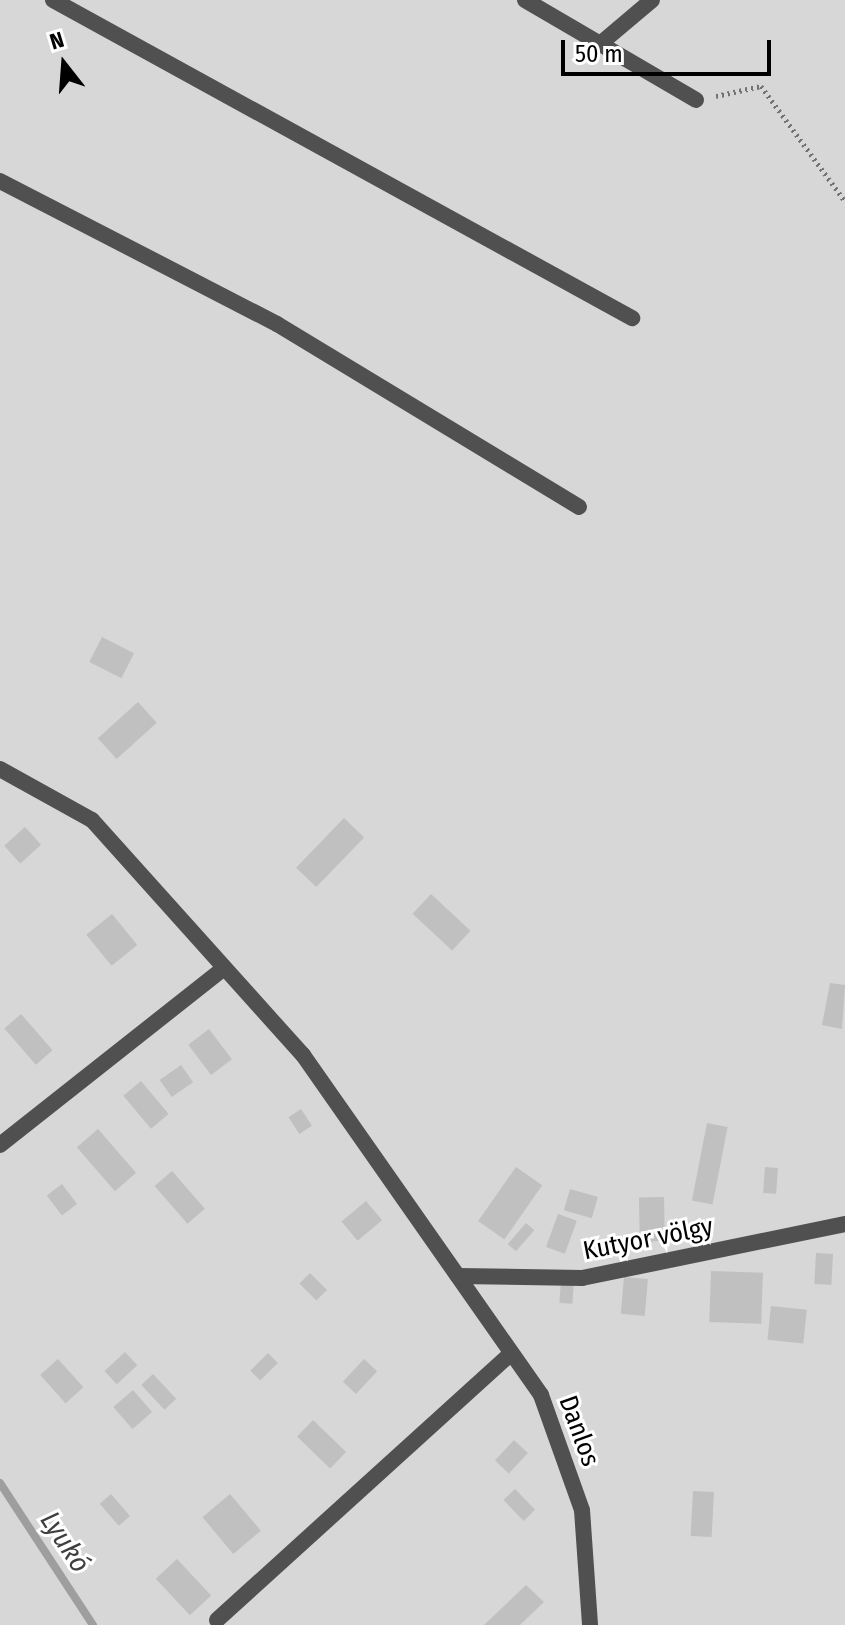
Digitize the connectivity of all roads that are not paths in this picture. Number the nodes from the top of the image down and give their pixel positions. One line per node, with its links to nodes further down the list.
1 (53, 0): 7 (street)
2 (525, 0): 4 (street)
3 (652, 0): 4 (street)
4 (600, 44): 5 (street)
5 (696, 100)
6 (0, 181): 8 (street)
7 (632, 318)
8 (579, 507)
9 (0, 769): 10 (street, Danlos)
10 (223, 969): 11 (street); 13 (street, Danlos)
11 (0, 1145)
12 (845, 1224): 13 (street, Kutyor völgy)
13 (458, 1276): 14 (street, Danlos)
14 (511, 1353): 15 (street); 16 (street, Danlos)
15 (217, 1620)
16 (590, 1625)

